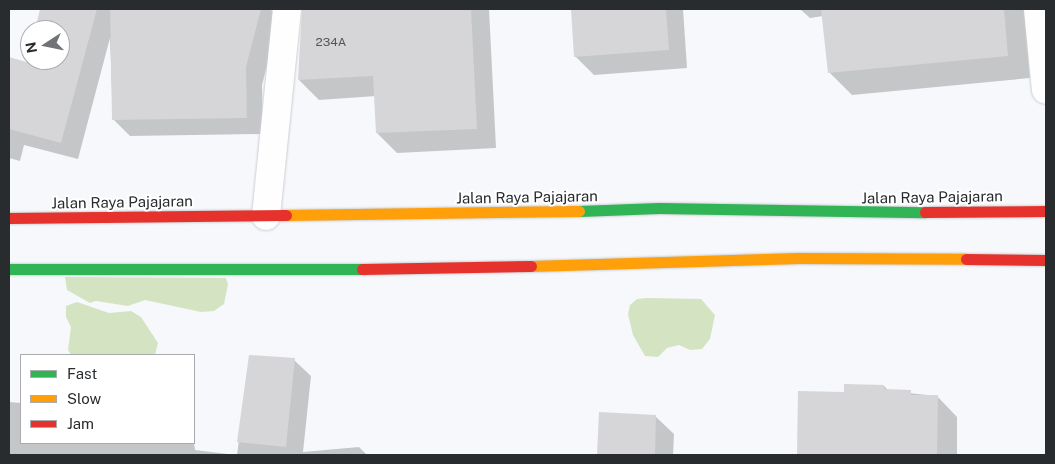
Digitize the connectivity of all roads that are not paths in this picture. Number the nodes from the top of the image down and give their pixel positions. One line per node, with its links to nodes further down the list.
1 (287, 9): 5 (street)
2 (1038, 9): 3 (street)
3 (1046, 90)
4 (1046, 210): 5 (highway, Jalan Raya Pajajaran)
5 (266, 216): 6 (highway, Jalan Raya Pajajaran)
6 (9, 218)
7 (1046, 260): 8 (highway)
8 (9, 270)

